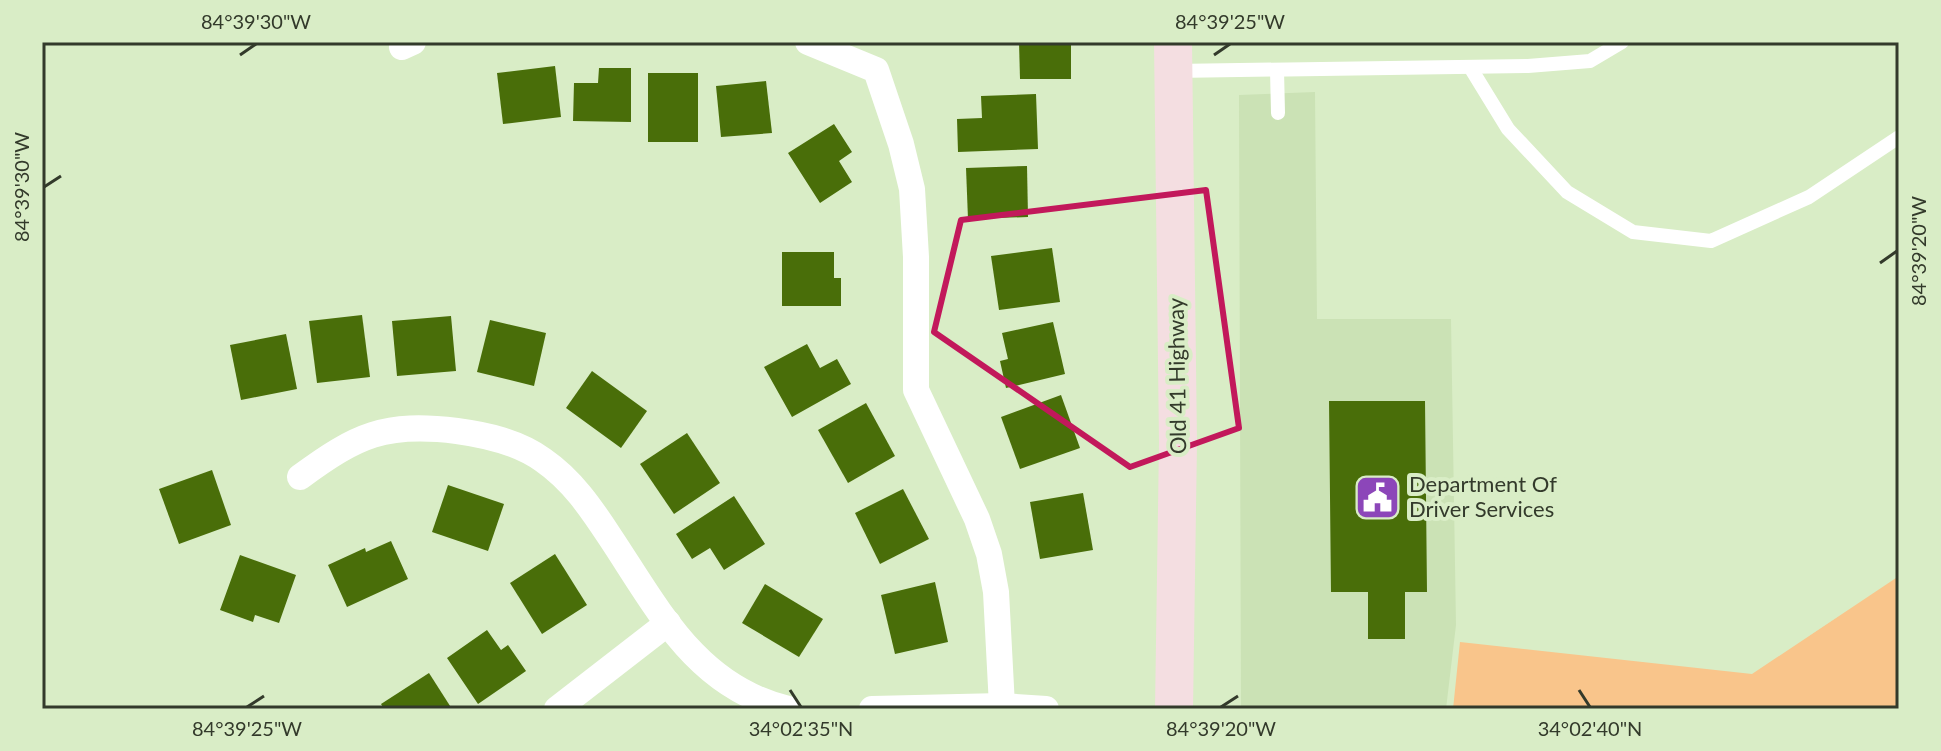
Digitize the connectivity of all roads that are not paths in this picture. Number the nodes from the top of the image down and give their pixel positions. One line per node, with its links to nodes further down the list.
1 (808, 42): 10 (street)
2 (1622, 42): 4 (lane)
3 (1174, 56): 5 (lane); 15 (main road, Old 41 Highway)
4 (1470, 67): 5 (lane); 7 (lane)
5 (1277, 70): 6 (lane)
6 (1278, 113)
7 (1899, 137)
8 (300, 477): 9 (street)
9 (668, 623): 11 (street); 12 (street)
10 (1002, 706): 13 (street); 14 (street)
11 (557, 709)
12 (788, 709)
13 (872, 709)
14 (1046, 709)
15 (1174, 709)

